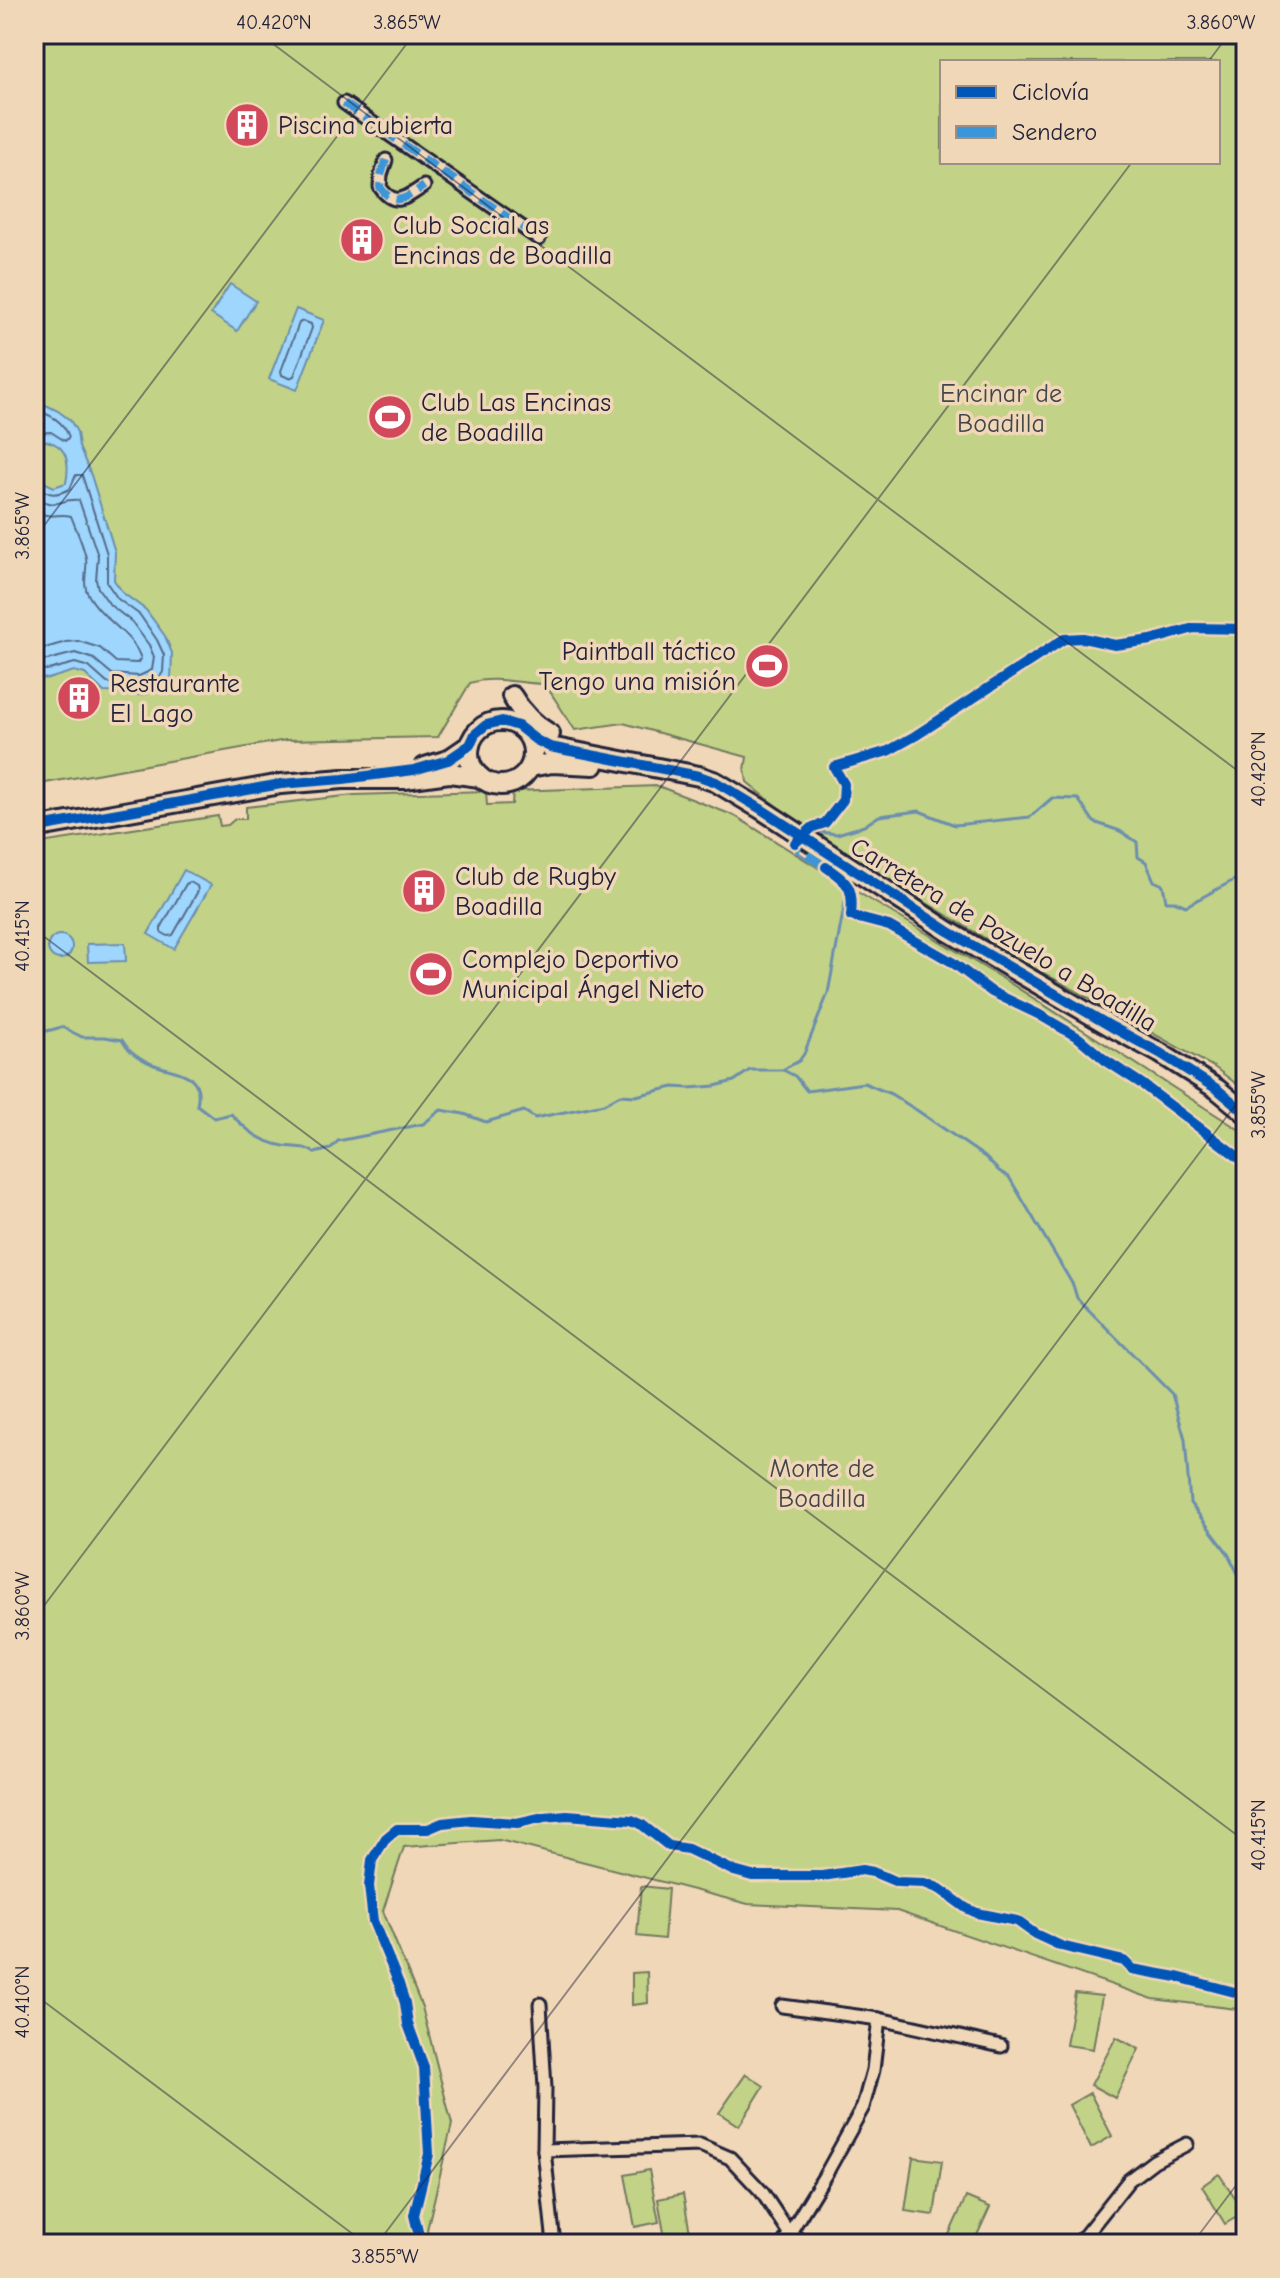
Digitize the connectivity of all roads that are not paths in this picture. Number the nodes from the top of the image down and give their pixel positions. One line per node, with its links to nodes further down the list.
1 (344, 103): 4 (street)
2 (386, 160): 3 (street)
3 (424, 186)
4 (539, 239)
5 (512, 696): 9 (main road)
6 (522, 729): 7 (main road); 8 (main road); 9 (main road, Carretera de Pozuelo a Boadilla)
7 (470, 745): 10 (main road); 11 (main road)
8 (530, 767): 10 (main road); 12 (main road, Carretera de Pozuelo a Boadilla)
9 (699, 776): 12 (main road, Carretera de Pozuelo a Boadilla)
10 (480, 777): 11 (main road)
11 (343, 779): 13 (main road)
12 (737, 795): 14 (main road, Carretera de Pozuelo a Boadilla)
13 (34, 828)
14 (1246, 1113)
15 (540, 2004): 20 (street)
16 (782, 2006): 17 (street)
17 (879, 2019): 18 (street); 21 (street)
18 (1001, 2046)
19 (1187, 2144): 24 (street)
20 (544, 2150): 21 (street); 22 (street)
21 (786, 2239): 23 (street)
22 (554, 2244)
23 (807, 2244)
24 (1078, 2244)

